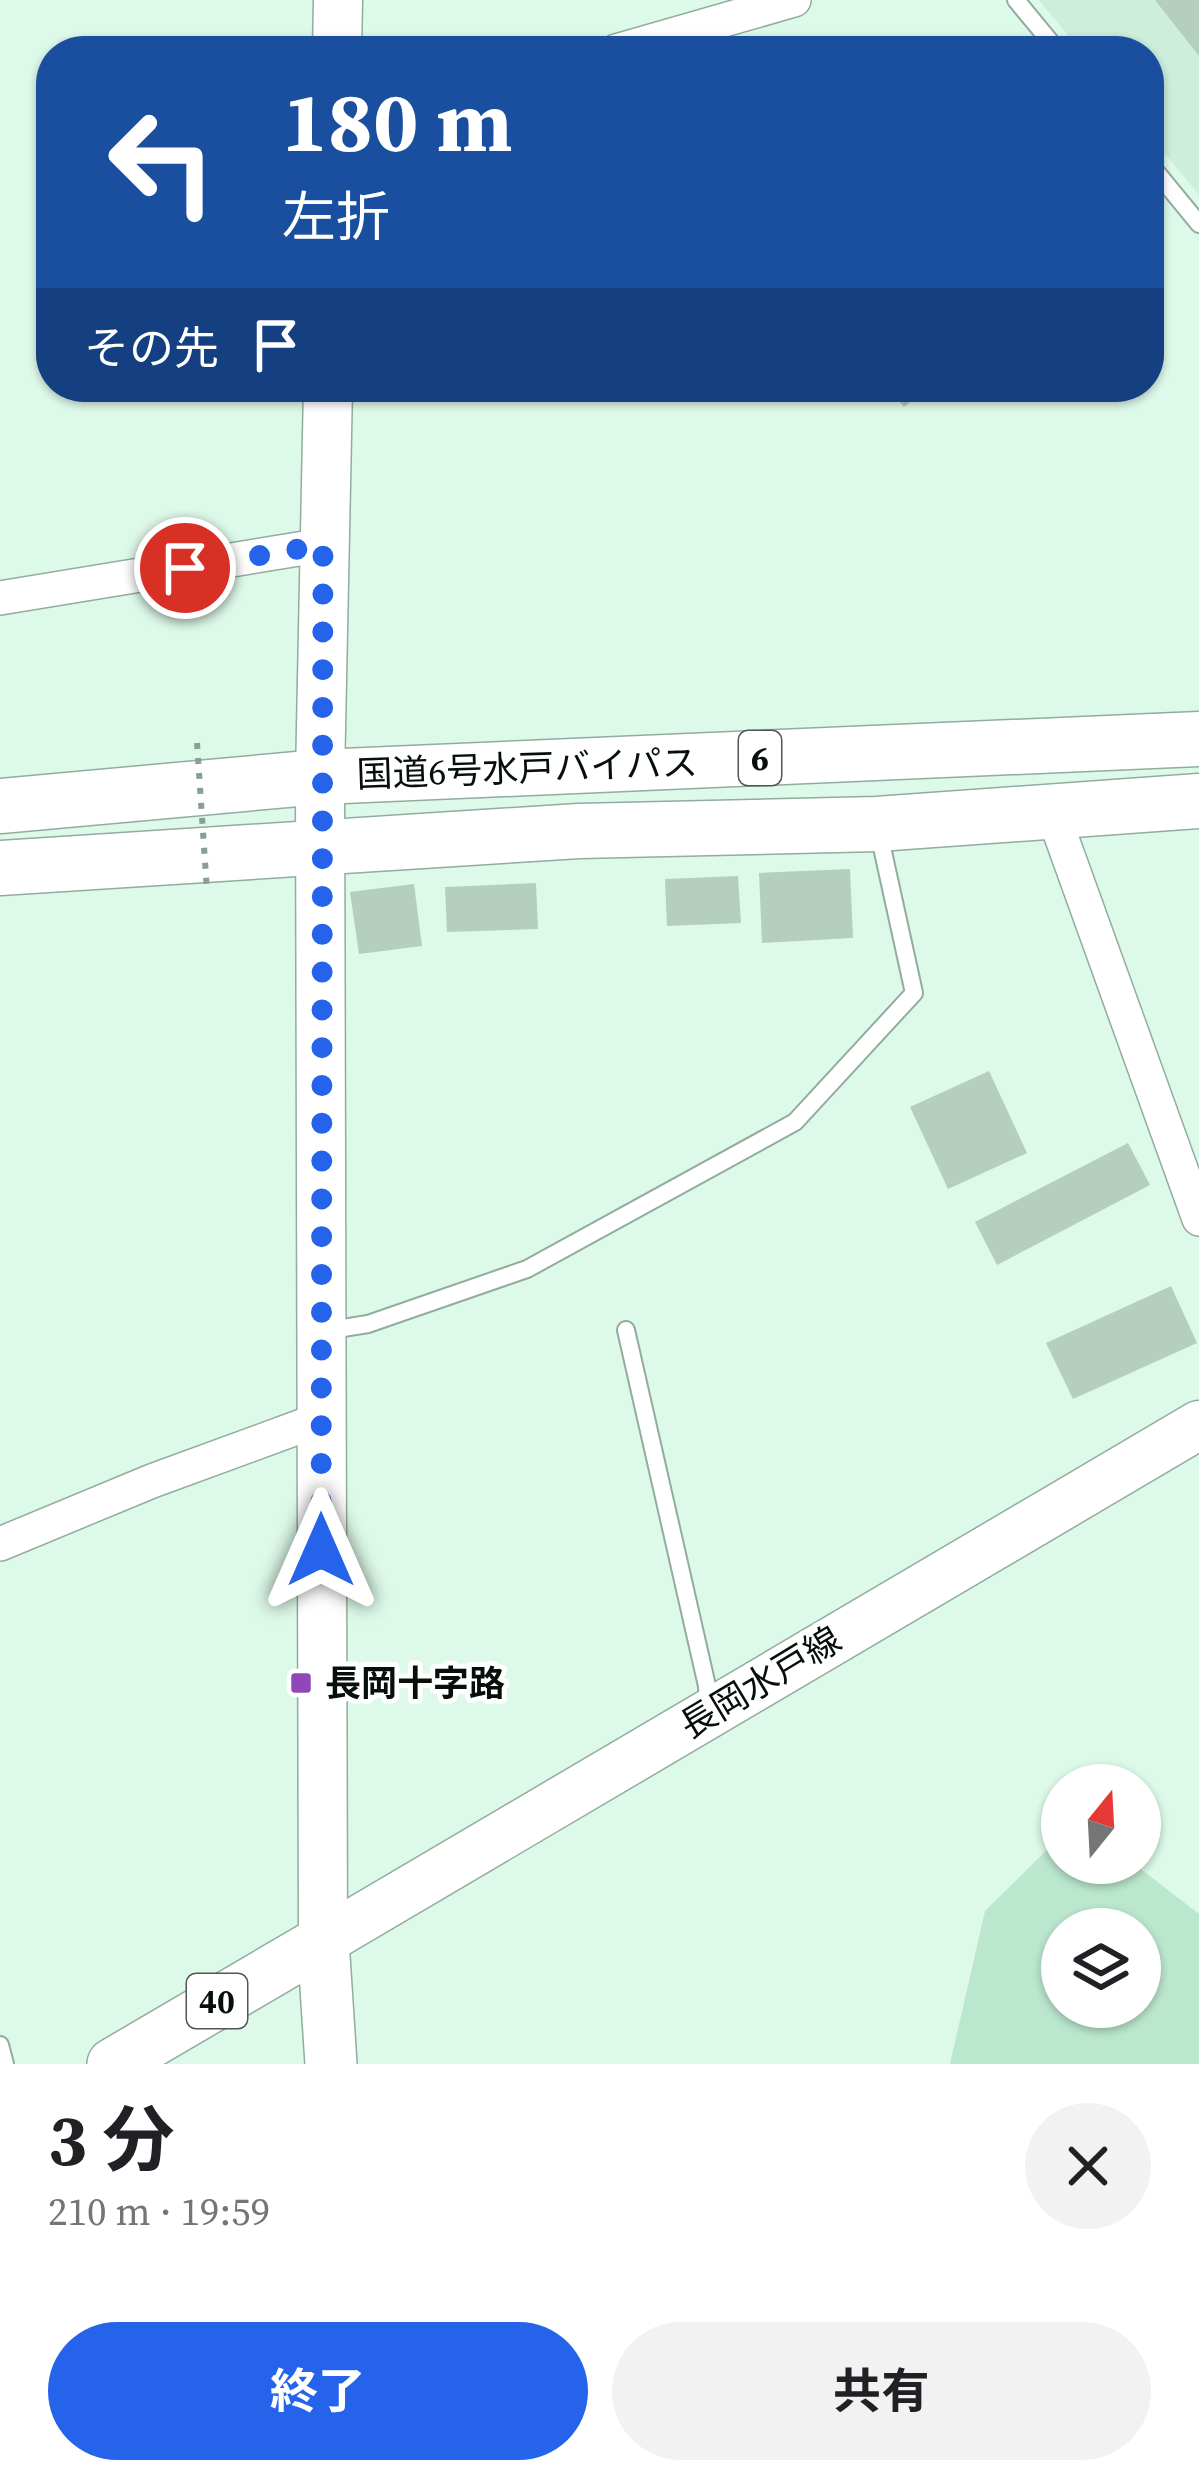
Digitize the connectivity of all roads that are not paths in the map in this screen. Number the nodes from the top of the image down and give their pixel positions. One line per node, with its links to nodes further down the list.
1 (338, 0): 4 (main road)
2 (794, 0): 5 (street)
3 (1016, 0): 6 (lane)
4 (338, 36)
5 (668, 36)
6 (1046, 36)
7 (1164, 181): 8 (lane)
8 (1199, 224)
9 (328, 402): 10 (main road)
10 (323, 545): 11 (street); 13 (main road)
11 (0, 598)
12 (1199, 739): 13 (highway, 国道6号水戸バイパス / 6)
13 (320, 777): 15 (highway, 国道6号水戸バイパス / 6); 18 (main road)
14 (1199, 801): 16 (highway, 国道6号水戸バイパス / 6)
15 (0, 806)
16 (1052, 811): 17 (highway, 国道6号水戸バイパス / 6); 20 (street)
17 (877, 824): 18 (highway, 国道6号水戸バイパス / 6); 22 (lane)
18 (322, 844): 19 (highway, 国道6号水戸バイパス / 6); 22 (main road)
19 (0, 868)
20 (1199, 1219)
21 (626, 1330): 26 (lane)
22 (323, 1332): 23 (main road)
23 (321, 1419): 25 (street); 27 (main road)
24 (1199, 1425): 26 (main road, 長岡水戸線)
25 (0, 1544)
26 (708, 1713): 27 (main road, 長岡水戸線)
27 (323, 1941): 30 (main road, 40); 31 (main road)
28 (0, 2044): 29 (lane)
29 (5, 2064)
30 (113, 2064)
31 (331, 2064)

